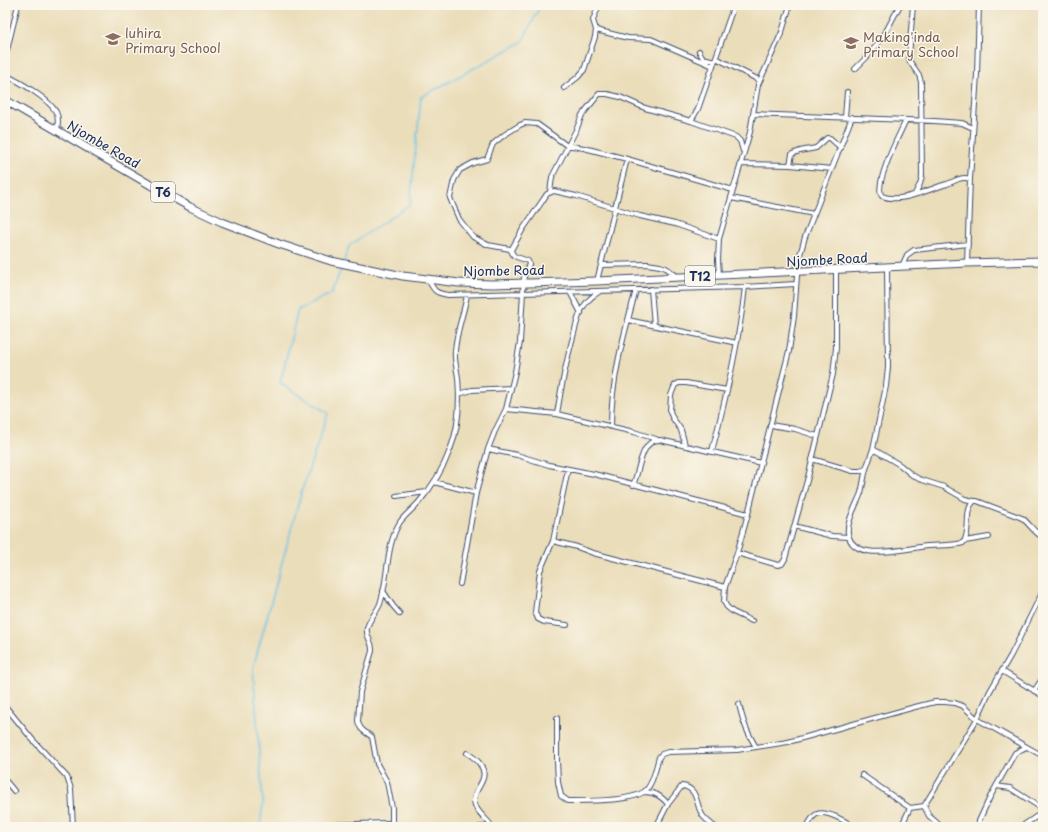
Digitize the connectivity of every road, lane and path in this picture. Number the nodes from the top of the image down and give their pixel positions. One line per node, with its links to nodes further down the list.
1 (18, 5): 10 (street)
2 (599, 5): 8 (street)
3 (734, 5): 11 (street)
4 (790, 5): 15 (street)
5 (900, 5): 13 (street)
6 (914, 5): 23 (street)
7 (979, 5): 25 (street)
8 (596, 30): 12 (street); 16 (street)
9 (699, 51): 11 (street)
10 (5, 58)
11 (716, 59): 12 (street); 15 (street)
12 (713, 66): 24 (street)
13 (855, 69)
14 (5, 75): 26 (street)
15 (760, 80): 19 (street)
16 (564, 88)
17 (848, 92): 20 (street)
18 (5, 100): 26 (highway, Njombe Road / T6)
19 (753, 114): 20 (street); 29 (street)
20 (845, 117): 21 (street)
21 (852, 117): 22 (street); 28 (street)
22 (906, 120): 23 (street); 37 (street)
23 (922, 120): 25 (street); 37 (street)
24 (691, 122): 27 (street); 29 (street)
25 (973, 128): 34 (street)
26 (57, 131): 47 (highway, Njombe Road / T6)
27 (569, 145): 30 (street); 36 (street); 43 (street)
28 (841, 148): 32 (street); 33 (street)
29 (743, 151): 31 (street)
30 (627, 159): 35 (street); 39 (street)
31 (740, 164): 32 (street); 35 (street)
32 (790, 165): 33 (street)
33 (832, 169): 40 (street)
34 (970, 179): 37 (street); 42 (street)
35 (733, 190): 38 (street)
36 (550, 192): 39 (street); 43 (street)
37 (915, 194)
38 (731, 198): 40 (street); 41 (street)
39 (615, 209): 41 (street); 46 (street)
40 (814, 214): 51 (street)
41 (720, 239): 52 (street)
42 (968, 244): 45 (street); 48 (street)
43 (512, 250): 56 (street)
44 (1043, 261): 45 (highway, Njombe Road / T12)
45 (967, 263): 48 (highway, Njombe Road / T12)
46 (601, 265): 53 (street); 55 (street)
47 (358, 267): 54 (highway, Njombe Road / T12)
48 (902, 267): 49 (highway, Njombe Road / T12)
49 (887, 268): 50 (highway, Njombe Road / T12); 80 (street)
50 (836, 270): 51 (highway, Njombe Road / T12); 76 (street)
51 (797, 272): 52 (highway, Njombe Road / T12); 57 (street)
52 (719, 275): 53 (highway, Njombe Road / T12)
53 (677, 276): 55 (highway, Njombe Road / T12)
54 (428, 280): 56 (highway, Njombe Road / T12); 64 (street)
55 (597, 281): 56 (highway, Njombe Road / T12)
56 (524, 283): 62 (street)
57 (796, 284): 58 (street); 74 (street)
58 (745, 287): 59 (street); 68 (street)
59 (651, 289): 60 (street); 67 (street)
60 (636, 290): 61 (street); 66 (street)
61 (600, 291): 63 (street); 65 (street)
62 (524, 292): 63 (street); 64 (street); 69 (street)
63 (570, 292): 65 (street)
64 (467, 295): 71 (street)
65 (581, 312): 73 (street)
66 (628, 320): 67 (street); 75 (street)
67 (654, 326): 68 (street)
68 (737, 343): 70 (street)
69 (511, 388): 71 (street); 72 (street)
70 (727, 390): 78 (street); 81 (street)
71 (459, 394): 86 (street)
72 (506, 409): 73 (street); 79 (street)
73 (557, 414): 75 (street)
74 (770, 425): 76 (street); 83 (street)
75 (611, 426): 77 (street)
76 (817, 436): 82 (street)
77 (656, 440): 78 (street); 87 (street)
78 (685, 445): 81 (street)
79 (488, 449): 84 (street); 89 (street)
80 (873, 449): 85 (street); 91 (street)
81 (712, 451): 83 (street)
82 (812, 459): 85 (street); 93 (street)
83 (761, 463): 92 (street)
84 (568, 469): 87 (street); 97 (street)
85 (866, 469): 94 (street)
86 (434, 482): 88 (street); 89 (street)
87 (633, 485): 92 (street)
88 (427, 492): 90 (street); 102 (street)
89 (476, 493): 100 (street)
90 (396, 496)
91 (974, 501): 96 (street); 98 (street)
92 (748, 514): 99 (street)
93 (794, 526): 94 (street); 99 (street)
94 (849, 537): 98 (street)
95 (989, 537): 98 (street)
96 (1043, 537)
97 (553, 541): 101 (street); 106 (street)
98 (965, 541)
99 (737, 553): 101 (street)
100 (460, 584)
101 (725, 587): 105 (street)
102 (383, 591): 104 (street); 131 (street)
103 (1043, 591): 107 (street)
104 (400, 614)
105 (752, 621)
106 (567, 625)
107 (1002, 671): 109 (street); 114 (street)
108 (1043, 678): 109 (street)
109 (1034, 691): 110 (street)
110 (1043, 696)
111 (739, 704): 115 (street)
112 (5, 706): 132 (street)
113 (557, 718): 123 (street)
114 (977, 719): 115 (street); 116 (street); 125 (street)
115 (756, 747): 123 (street)
116 (1026, 747): 118 (street); 121 (street)
117 (467, 753): 135 (street)
118 (1043, 756)
119 (862, 775): 126 (street)
120 (5, 780): 122 (street)
121 (996, 786): 127 (street); 129 (street)
122 (14, 791)
123 (644, 792): 124 (street)
124 (668, 804): 136 (street); 137 (street)
125 (924, 806): 126 (street); 141 (street)
126 (910, 808): 140 (street)
127 (1043, 809)
128 (1043, 812): 144 (street)
129 (979, 821): 142 (street); 143 (street)
130 (329, 825): 131 (street)
131 (391, 825): 133 (street)
132 (72, 827)
133 (405, 827)
134 (480, 827): 135 (street)
135 (492, 827)
136 (656, 827)
137 (715, 827)
138 (807, 827): 139 (street)
139 (854, 827)
140 (901, 827)
141 (942, 827)
142 (974, 827)
143 (978, 827)
144 (1021, 827)

